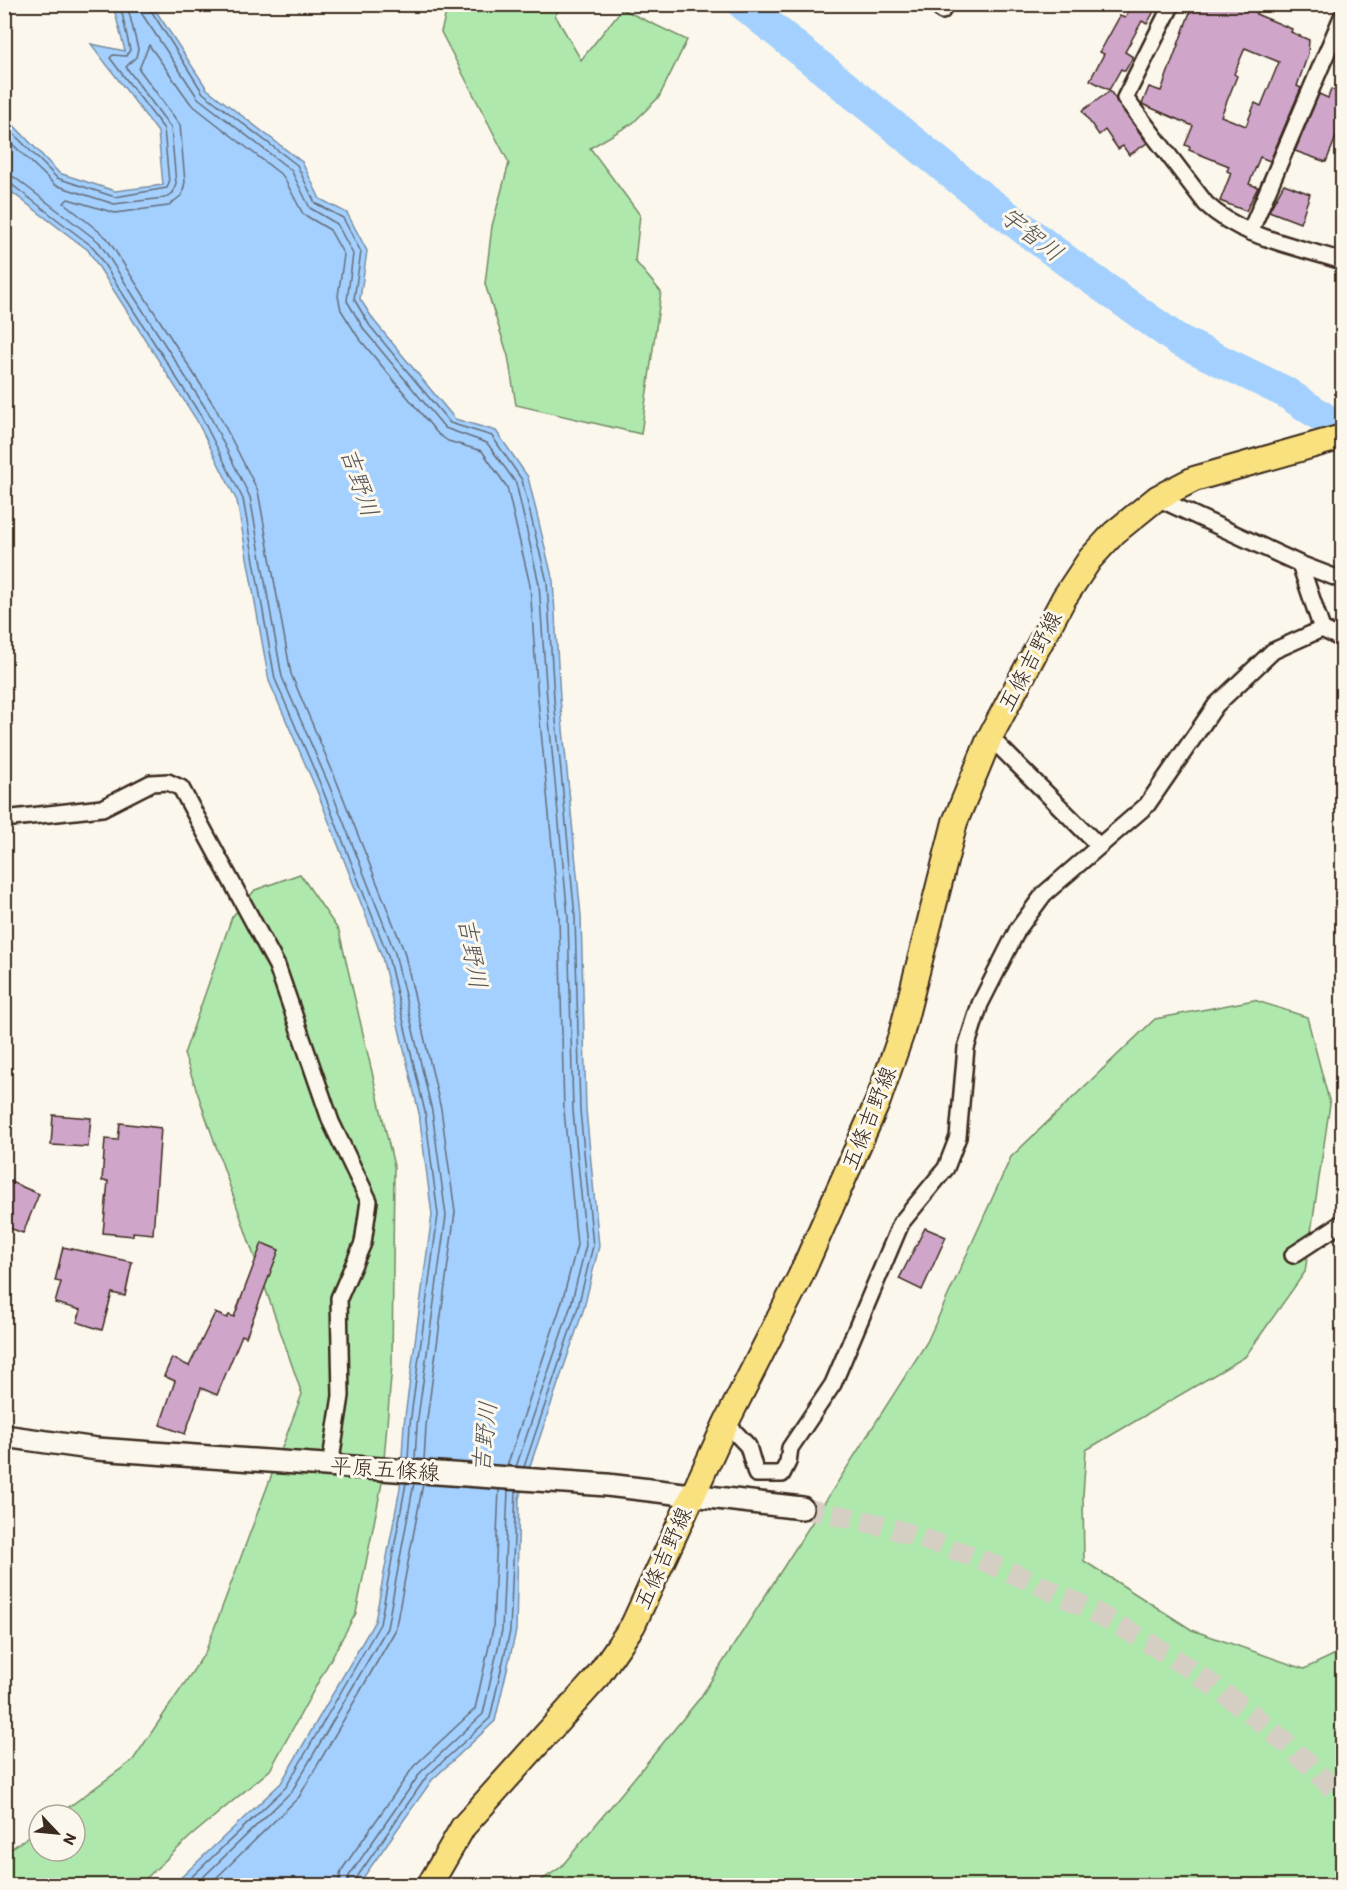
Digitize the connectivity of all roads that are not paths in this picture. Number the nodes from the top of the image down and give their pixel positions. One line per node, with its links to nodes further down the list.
1 (1173, 4): 4 (street)
2 (1342, 16): 3 (street)
3 (1337, 44): 4 (street)
4 (1250, 232): 5 (street)
5 (1342, 261)
6 (1342, 437): 7 (main road, 五條吉野線)
7 (1157, 498): 8 (street); 12 (main road, 五條吉野線)
8 (1300, 564): 9 (street); 10 (street)
9 (1342, 580)
10 (1322, 629): 11 (street); 14 (street)
11 (1342, 639)
12 (990, 737): 14 (street); 17 (main road, 五條吉野線)
13 (4, 819): 19 (street)
14 (1099, 846): 17 (street)
15 (1342, 1223): 16 (street)
16 (1293, 1255)
17 (726, 1424): 20 (main road, 五條吉野線)
18 (4, 1436): 19 (main road, 平原五條線)
19 (330, 1466): 20 (main road, 平原五條線)
20 (692, 1496): 21 (main road, 平原五條線); 22 (main road, 五條吉野線)
21 (802, 1508)
22 (429, 1886)

